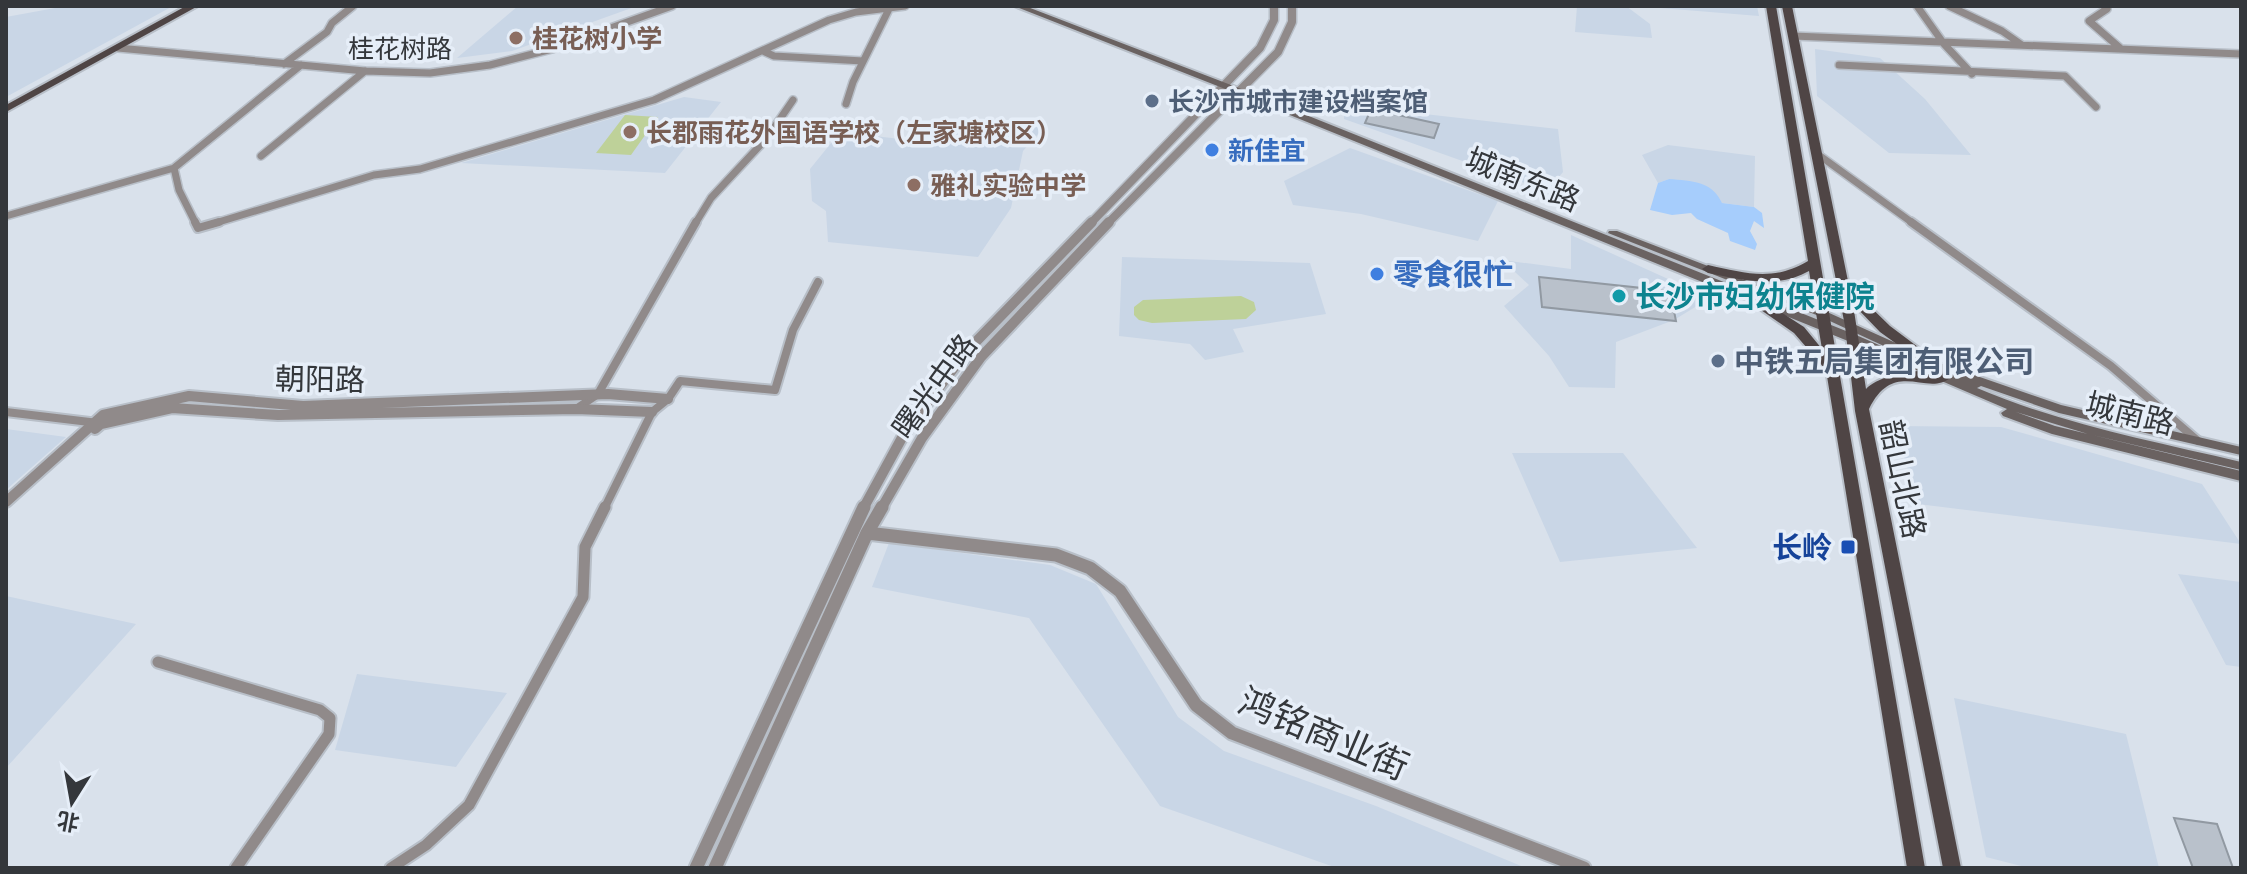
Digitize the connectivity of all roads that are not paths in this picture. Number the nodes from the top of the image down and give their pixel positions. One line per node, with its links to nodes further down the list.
1 (183, 6): 33 (main road)
2 (193, 6): 19 (main road)
3 (353, 6): 24 (street)
4 (672, 6): 27 (street, 桂花树路)
5 (905, 6): 15 (street)
6 (1018, 6): 29 (main road, 城南东路)
7 (1033, 6): 29 (main road, 城南东路)
8 (1274, 6): 29 (street, 曙光中路)
9 (1292, 6): 30 (street, 曙光中路)
10 (1771, 6): 39 (main road, 韶山北路)
11 (1787, 6): 16 (main road, 韶山北路)
12 (1917, 6): 17 (street)
13 (1949, 6): 18 (street)
14 (2104, 6): 20 (street)
15 (890, 7): 21 (street); 23 (street)
16 (1793, 36): 17 (street); 35 (main road, 韶山北路)
17 (1944, 44): 18 (street); 28 (street)
18 (2022, 45): 20 (street)
19 (118, 48): 24 (street, 桂花树路); 33 (main road)
20 (2120, 48): 22 (street)
21 (763, 51): 23 (street); 37 (street)
22 (2241, 54)
23 (863, 61): 32 (street)
24 (284, 64): 25 (street, 桂花树路)
25 (301, 65): 27 (street, 桂花树路); 37 (street)
26 (1839, 65): 28 (street)
27 (365, 71): 36 (street)
28 (1972, 74): 34 (street)
29 (1228, 83): 30 (main road, 城南东路); 66 (street, 曙光中路)
30 (1244, 89): 40 (main road, 城南东路); 43 (main road, 城南东路); 62 (street, 曙光中路)
31 (793, 100): 48 (street)
32 (846, 104)
33 (6, 107)
34 (2096, 107)
35 (1816, 153): 42 (main road, 韶山北路); 56 (street)
36 (261, 156)
37 (174, 168): 38 (street)
38 (6, 216)
39 (1814, 263): 40 (main road); 44 (main road, 韶山北路)
40 (1708, 269): 44 (main road, 城南东路)
41 (818, 282): 49 (street)
42 (1843, 286): 45 (main road, 韶山北路); 47 (main road)
43 (1744, 294): 44 (main road, 城南东路); 46 (main road)
44 (1824, 320): 45 (main road, 城南东路); 46 (main road, 韶山北路)
45 (1852, 332): 47 (main road, 城南东路); 47 (main road, 城南东路); 52 (main road, 韶山北路)
46 (1832, 370): 69 (main road, 韶山北路)
47 (1944, 374): 50 (main road, 城南东路); 52 (main road); 56 (main road); 59 (main road)
48 (598, 394): 49 (street, 朝阳路); 51 (street); 55 (street, 朝阳路)
49 (668, 399): 54 (street)
50 (2008, 403): 58 (main road, 城南路)
51 (576, 409): 54 (street, 朝阳路); 55 (street, 朝阳路)
52 (1862, 411): 70 (main road, 韶山北路)
53 (6, 412): 55 (street)
54 (652, 412): 65 (street)
55 (97, 423): 60 (street, 朝阳路); 61 (street, 朝阳路)
56 (2198, 441): 57 (main road)
57 (2241, 451)
58 (2241, 464)
59 (2241, 476)
60 (6, 502)
61 (6, 510)
62 (867, 533): 67 (street, 曙光中路); 68 (street, 鸿铭商业街)
63 (158, 662): 64 (street)
64 (236, 868)
65 (391, 868)
66 (696, 868)
67 (715, 868)
68 (1584, 868)
69 (1916, 868)
70 (1952, 868)

